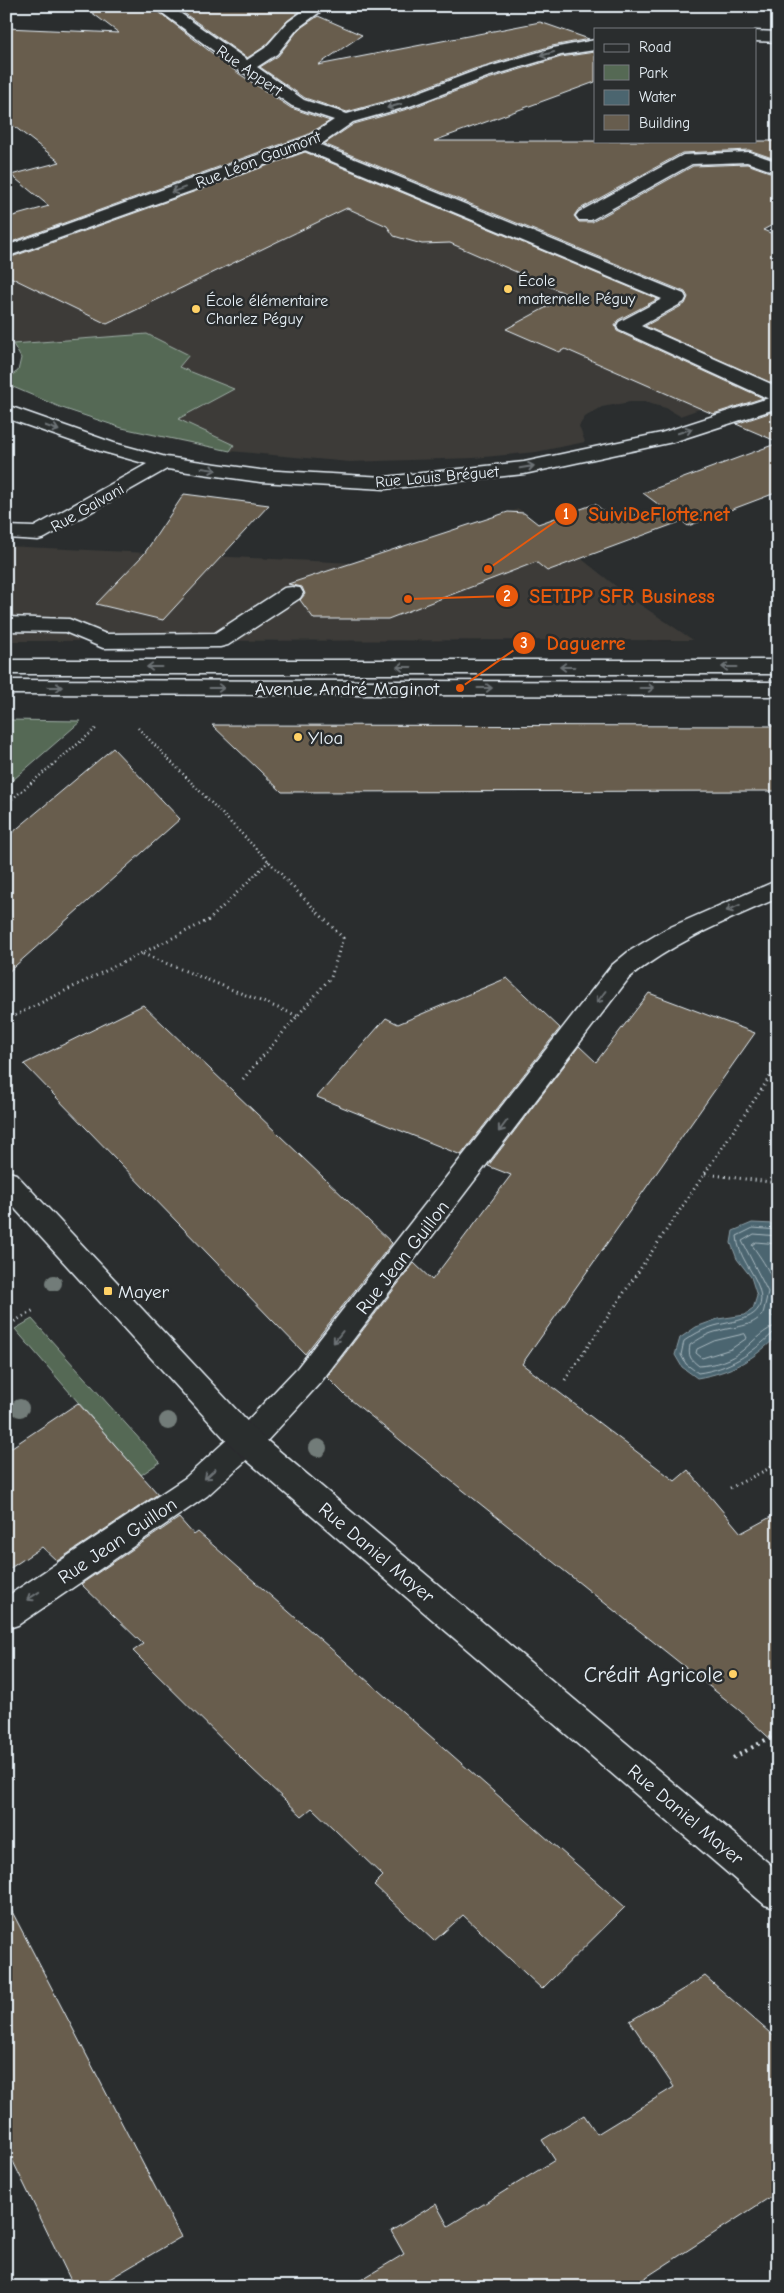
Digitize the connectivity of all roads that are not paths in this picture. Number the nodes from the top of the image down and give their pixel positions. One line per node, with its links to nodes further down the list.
1 (160, 6): 6 (street, Rue Appert)
2 (320, 6): 6 (street)
3 (756, 36): 4 (street)
4 (778, 37)
5 (594, 45): 7 (street, Rue Léon Gaumont, one-way to 7)
6 (246, 68): 7 (street, Rue Appert)
7 (347, 119): 8 (street, Rue Léon Gaumont)
8 (306, 144): 11 (street, Rue Léon Gaumont, one-way to 11); 12 (street)
9 (778, 168): 10 (street)
10 (585, 216)
11 (6, 252)
12 (778, 399): 14 (street, Rue Louis Bréguet, one-way to 12)
13 (6, 411): 14 (street, Rue Louis Bréguet, one-way to 14)
14 (164, 463): 15 (street, Rue Galvani)
15 (6, 532)
16 (292, 593): 17 (street)
17 (6, 624)
18 (6, 667): 19 (street, Avenue André Maginot, one-way to 18)
19 (778, 667)
20 (6, 687): 21 (street, Avenue André Maginot, one-way to 21)
21 (778, 688)
22 (778, 888): 24 (street, Rue Jean Guillon, one-way to 24)
23 (6, 1181): 24 (street, Rue Daniel Mayer)
24 (247, 1442): 25 (street, Rue Jean Guillon, one-way to 25); 26 (street, Rue Daniel Mayer)
25 (6, 1614)
26 (778, 1893)

